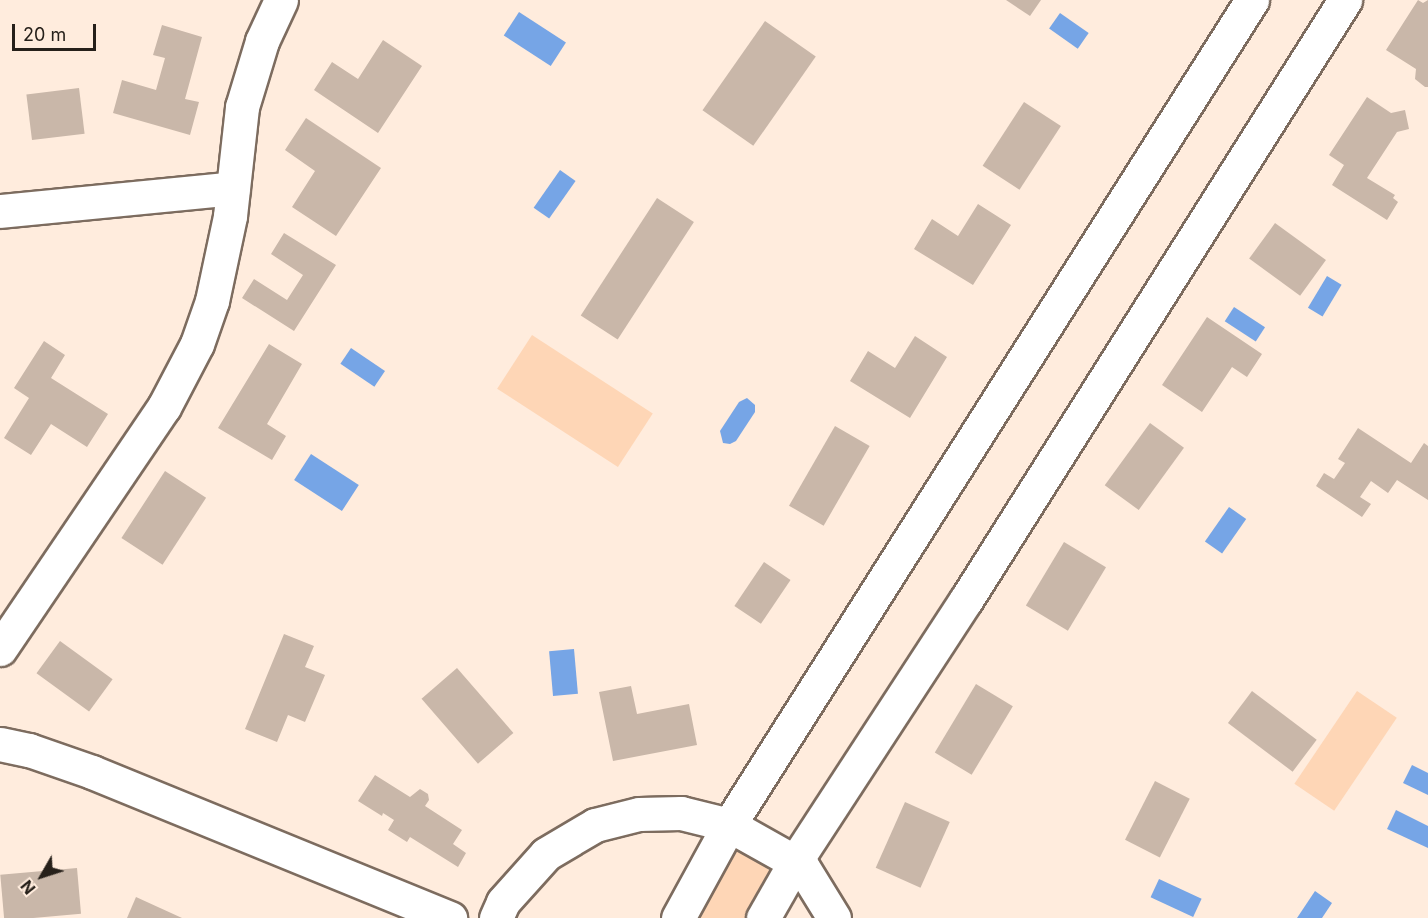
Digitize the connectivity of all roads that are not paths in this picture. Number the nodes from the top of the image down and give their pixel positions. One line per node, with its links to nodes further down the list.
1 (281, 0): 4 (street)
2 (1252, 0): 8 (street)
3 (1340, 2): 9 (street)
4 (233, 188): 5 (street); 6 (street)
5 (0, 211)
6 (0, 648)
7 (0, 744): 10 (street)
8 (729, 825): 9 (street); 11 (street); 12 (street)
9 (795, 862): 13 (street); 14 (street)
10 (450, 918)
11 (496, 918)
12 (678, 918)
13 (763, 918)
14 (834, 918)

